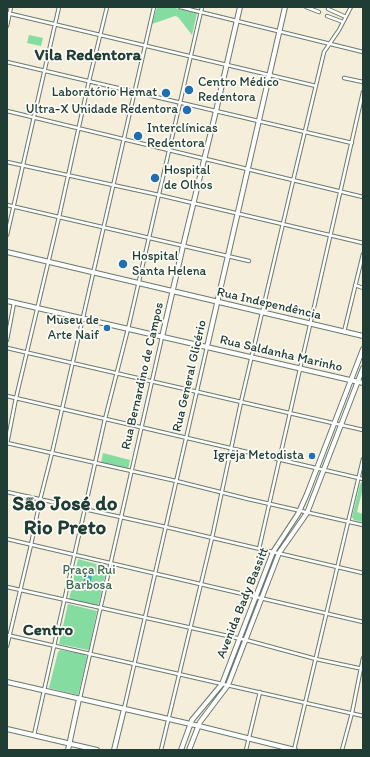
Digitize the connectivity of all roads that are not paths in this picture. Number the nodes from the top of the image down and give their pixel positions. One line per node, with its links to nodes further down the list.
1 (11, 7): 14 (street)
2 (59, 7): 19 (street)
3 (107, 7): 22 (street)
4 (154, 7): 24 (street)
5 (180, 7): 12 (street)
6 (202, 7): 12 (street)
7 (240, 7): 17 (street, Rua Bernardino de Campos)
8 (285, 7): 21 (street, Rua General Glicério)
9 (306, 7): 13 (street)
10 (351, 7): 16 (street)
11 (328, 9): 16 (street)
12 (201, 12): 17 (street); 26 (street)
13 (319, 12)
14 (8, 13): 19 (street); 20 (street)
15 (327, 16): 18 (street)
16 (346, 17): 18 (street)
17 (237, 21): 21 (street); 28 (street, Rua Bernardino de Campos)
18 (344, 22): 23 (street)
19 (55, 24): 22 (street); 29 (street)
20 (7, 26)
21 (279, 31): 23 (street); 30 (street, Rua General Glicério)
22 (100, 35): 24 (street); 32 (street)
23 (329, 44): 25 (street); 34 (street)
24 (145, 46): 26 (street); 35 (street)
25 (363, 52)
26 (190, 56): 28 (street); 37 (street)
27 (7, 62): 29 (street)
28 (227, 65): 30 (street); 38 (street, Rua Bernardino de Campos)
29 (44, 71): 32 (street); 40 (street)
30 (269, 75): 34 (street); 41 (street, Rua General Glicério)
31 (344, 78): 33 (street)
32 (89, 81): 35 (street); 42 (street)
33 (363, 82)
34 (316, 86): 43 (street)
35 (134, 92): 37 (street); 44 (street)
36 (363, 92): 45 (street)
37 (179, 102): 38 (street); 46 (street)
38 (216, 111): 41 (street); 47 (street, Rua Bernardino de Campos)
39 (7, 112): 40 (street)
40 (34, 118): 42 (street); 49 (street)
41 (259, 122): 43 (street); 50 (street, Rua General Glicério)
42 (79, 129): 44 (street); 51 (street)
43 (305, 133): 45 (street); 52 (street)
44 (123, 139): 46 (street); 53 (street)
45 (352, 143): 54 (street)
46 (169, 150): 47 (street); 55 (street)
47 (204, 159): 50 (street); 57 (street, Rua Bernardino de Campos)
48 (7, 162): 49 (street)
49 (23, 165): 51 (street); 59 (street)
50 (248, 169): 52 (street); 60 (street, Rua General Glicério)
51 (68, 174): 53 (street); 61 (street)
52 (293, 181): 54 (street); 62 (street)
53 (112, 186): 55 (street); 63 (street)
54 (340, 192): 56 (street); 65 (street)
55 (158, 195): 57 (street); 66 (street)
56 (363, 198)
57 (193, 203): 60 (street); 68 (street, Rua Bernardino de Campos)
58 (7, 205): 59 (street)
59 (14, 206): 61 (street); 64 (street)
60 (238, 214): 62 (street); 71 (street, Rua General Glicério)
61 (59, 217): 63 (street); 73 (street)
62 (283, 224): 65 (street); 83 (street)
63 (103, 228): 66 (street); 74 (street)
64 (7, 235)
65 (330, 235): 67 (street); 85 (street)
66 (148, 237): 68 (street); 75 (street)
67 (363, 243)
68 (182, 246): 71 (street); 78 (street, Rua Bernardino de Campos)
69 (7, 252): 73 (street, Rua Independência)
70 (363, 254): 76 (street)
71 (228, 256): 72 (street); 80 (street, Rua General Glicério)
72 (249, 261)
73 (48, 262): 74 (street, Rua Independência); 82 (street)
74 (93, 272): 75 (street, Rua Independência); 84 (street)
75 (138, 283): 78 (street, Rua Independência); 86 (street)
76 (355, 286): 77 (street); 87 (street)
77 (363, 288)
78 (172, 291): 80 (street, Rua Independência); 89 (street, Rua Bernardino de Campos)
79 (7, 302): 81 (street, Rua Saldanha Marinho)
80 (217, 302): 83 (street, Rua Independência); 91 (street, Rua General Glicério)
81 (14, 303): 82 (street, Rua Saldanha Marinho); 90 (street)
82 (37, 308): 84 (street, Rua Saldanha Marinho); 94 (street)
83 (263, 313): 85 (street, Rua Independência); 95 (street)
84 (82, 319): 86 (street, Rua Saldanha Marinho); 96 (street)
85 (310, 324): 87 (street, Rua Independência); 97 (street)
86 (128, 329): 89 (street, Rua Saldanha Marinho); 99 (street)
87 (344, 332): 88 (street, Rua Independência)
88 (363, 336)
89 (162, 337): 91 (street, Rua Saldanha Marinho); 101 (street, Rua Bernardino de Campos)
90 (7, 340)
91 (207, 347): 95 (street, Rua Saldanha Marinho); 104 (street, Rua General Glicério)
92 (7, 348): 94 (street)
93 (363, 349): 100 (street, Avenida Bady Bassitt)
94 (27, 352): 96 (street); 106 (street)
95 (252, 357): 97 (street, Rua Saldanha Marinho); 107 (street)
96 (72, 363): 99 (street); 108 (street)
97 (300, 368): 100 (street, Rua Saldanha Marinho); 109 (street)
98 (363, 368): 102 (street, Avenida Bady Bassitt)
99 (117, 373): 101 (street); 110 (street)
100 (351, 380): 102 (street, Rua Saldanha Marinho); 111 (street, Avenida Bady Bassitt)
101 (151, 381): 104 (street); 113 (street, Rua Bernardino de Campos)
102 (358, 382): 103 (street, Rua Saldanha Marinho); 112 (street, Avenida Bady Bassitt)
103 (363, 383)
104 (197, 392): 107 (street); 115 (street, Rua General Glicério)
105 (7, 396): 106 (street)
106 (16, 398): 108 (street); 116 (street)
107 (241, 402): 109 (street); 117 (street)
108 (61, 408): 110 (street); 118 (street)
109 (290, 413): 111 (street); 119 (street)
110 (105, 419): 113 (street); 121 (street)
111 (334, 424): 112 (street); 122 (street, Avenida Bady Bassitt)
112 (340, 425): 114 (street); 123 (street, Avenida Bady Bassitt)
113 (141, 427): 115 (street); 124 (street, Rua Bernardino de Campos)
114 (363, 430)
115 (186, 437): 117 (street); 127 (street, Rua General Glicério)
116 (7, 443): 118 (street)
117 (232, 448): 119 (street); 129 (street)
118 (52, 453): 121 (street); 130 (street)
119 (280, 459): 122 (street); 131 (street)
120 (363, 459): 125 (street)
121 (96, 463): 124 (street); 132 (street)
122 (317, 468): 123 (street); 133 (street, Avenida Bady Bassitt)
123 (324, 470): 125 (street); 134 (street, Avenida Bady Bassitt)
124 (131, 471): 127 (street); 135 (street, Rua Bernardino de Campos)
125 (358, 478): 126 (street); 136 (street)
126 (363, 479)
127 (176, 481): 129 (street); 138 (street, Rua General Glicério)
128 (7, 492): 130 (street)
129 (222, 492): 131 (street); 139 (street)
130 (40, 500): 132 (street); 141 (street)
131 (269, 504): 133 (street); 142 (street)
132 (85, 509): 135 (street); 145 (street)
133 (300, 511): 134 (street); 143 (street, Avenida Bady Bassitt)
134 (307, 513): 136 (street); 144 (street, Avenida Bady Bassitt)
135 (120, 516): 138 (street); 146 (street, Rua Bernardino de Campos)
136 (349, 522): 137 (street); 147 (street)
137 (363, 526)
138 (166, 527): 139 (street); 149 (street, Rua General Glicério)
139 (212, 538): 142 (street); 150 (street)
140 (7, 539): 141 (street)
141 (31, 545): 145 (street); 152 (street)
142 (259, 549): 143 (street)
143 (273, 552): 144 (street); 153 (street, Avenida Bady Bassitt)
144 (279, 553): 147 (street); 154 (street, Avenida Bady Bassitt)
145 (75, 554): 146 (street); 155 (street)
146 (110, 563): 149 (street); 156 (street, Rua Bernardino de Campos)
147 (337, 567): 148 (street); 157 (street)
148 (363, 573)
149 (155, 574): 150 (street); 158 (street, Rua General Glicério)
150 (200, 584): 153 (street); 160 (street)
151 (7, 587): 152 (street)
152 (20, 590): 155 (street); 161 (street)
153 (255, 597): 154 (street); 162 (street, Avenida Bady Bassitt)
154 (262, 599): 157 (street); 163 (street, Avenida Bady Bassitt)
155 (64, 601): 156 (street); 164 (street)
156 (100, 608): 158 (street); 166 (street, Rua Bernardino de Campos)
157 (326, 615): 159 (street); 168 (street)
158 (145, 618): 160 (street); 169 (street, Rua General Glicério)
159 (363, 622)
160 (190, 628): 162 (street); 171 (street)
161 (8, 635): 164 (street); 165 (street)
162 (239, 640): 163 (street); 173 (street, Avenida Bady Bassitt)
163 (246, 640): 168 (street); 174 (street, Avenida Bady Bassitt)
164 (55, 645): 166 (street); 175 (street)
165 (7, 646)
166 (90, 653): 169 (street); 177 (street, Rua Bernardino de Campos)
167 (363, 658): 170 (street)
168 (316, 659): 170 (street); 178 (street)
169 (134, 664): 171 (street); 179 (street, Rua General Glicério)
170 (362, 669): 180 (street)
171 (179, 674): 173 (street); 182 (street)
172 (7, 682): 175 (street)
173 (222, 684): 174 (street); 183 (street, Avenida Bady Bassitt)
174 (228, 685): 176 (street); 184 (street, Avenida Bady Bassitt)
175 (44, 691): 177 (street); 186 (street)
176 (260, 692): 178 (street); 187 (street)
177 (79, 699): 179 (street); 188 (street, Rua Bernardino de Campos)
178 (306, 704): 180 (street); 196 (street)
179 (124, 709): 182 (street); 191 (street, Rua General Glicério)
180 (352, 713): 181 (street); 197 (street)
181 (363, 716)
182 (168, 719): 183 (street); 192 (street)
183 (191, 724): 184 (street); 193 (street, Avenida Bady Bassitt)
184 (198, 726): 187 (street); 194 (street, Avenida Bady Bassitt)
185 (7, 729): 186 (street)
186 (34, 735): 188 (street)
187 (249, 738): 195 (street); 196 (street)
188 (69, 743): 189 (street, Rua Bernardino de Campos); 190 (street)
189 (68, 750)
190 (97, 750)
191 (114, 750)
192 (161, 750)
193 (181, 750)
194 (189, 750)
195 (246, 750)
196 (295, 750)
197 (342, 750)

